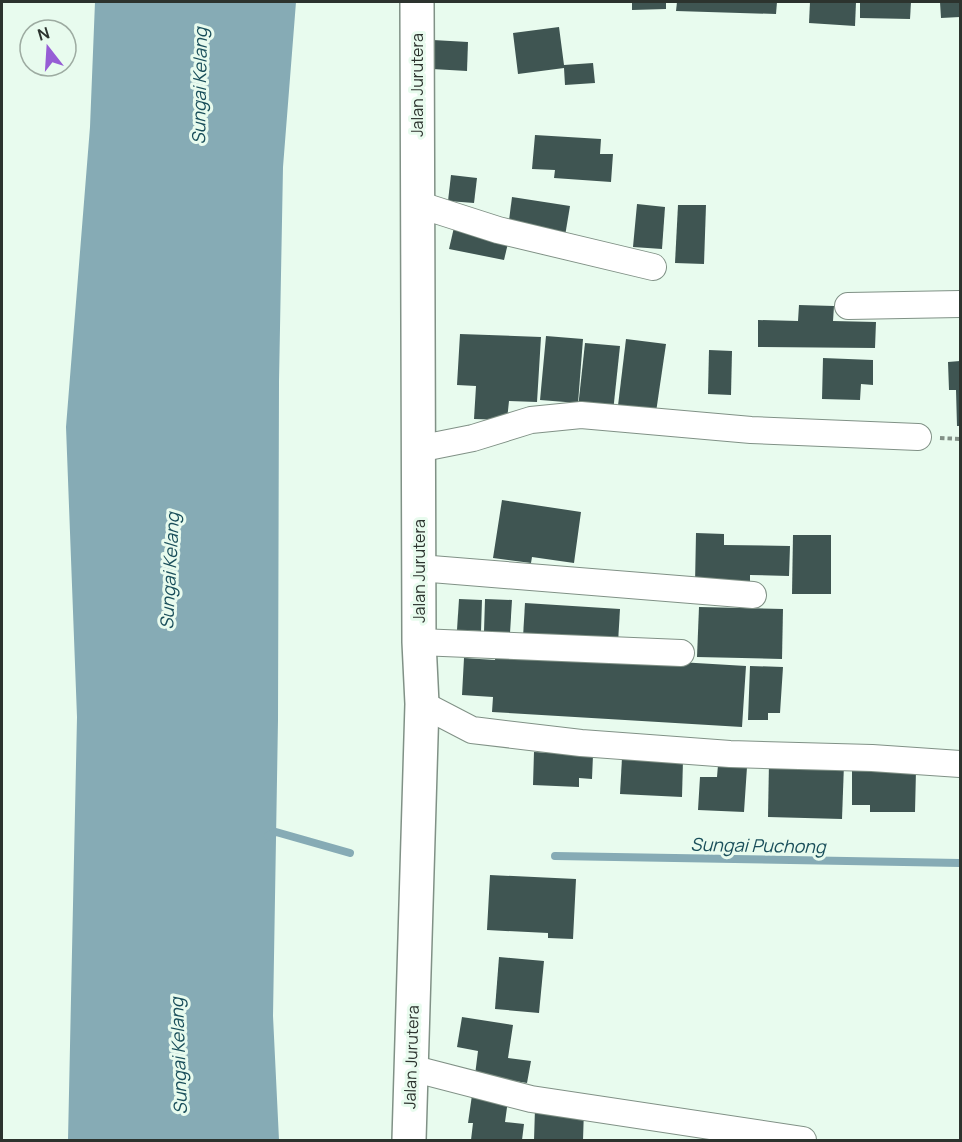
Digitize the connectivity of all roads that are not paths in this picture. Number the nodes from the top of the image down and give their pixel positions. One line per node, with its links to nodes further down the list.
1 (417, 2): 2 (street, Jalan Jurutera)
2 (417, 204): 3 (street); 7 (street, Jalan Jurutera)
3 (653, 267)
4 (960, 304): 5 (street)
5 (848, 306)
6 (918, 437): 7 (street)
7 (418, 449): 8 (street, Jalan Jurutera)
8 (419, 568): 9 (street); 10 (street, Jalan Jurutera)
9 (753, 595)
10 (419, 642): 11 (street); 12 (street, Jalan Jurutera)
11 (681, 654)
12 (422, 704): 13 (street); 14 (street, Jalan Jurutera)
13 (960, 764)
14 (411, 1068): 15 (street, Jalan Jurutera); 16 (street)
15 (409, 1140)
16 (802, 1140)

